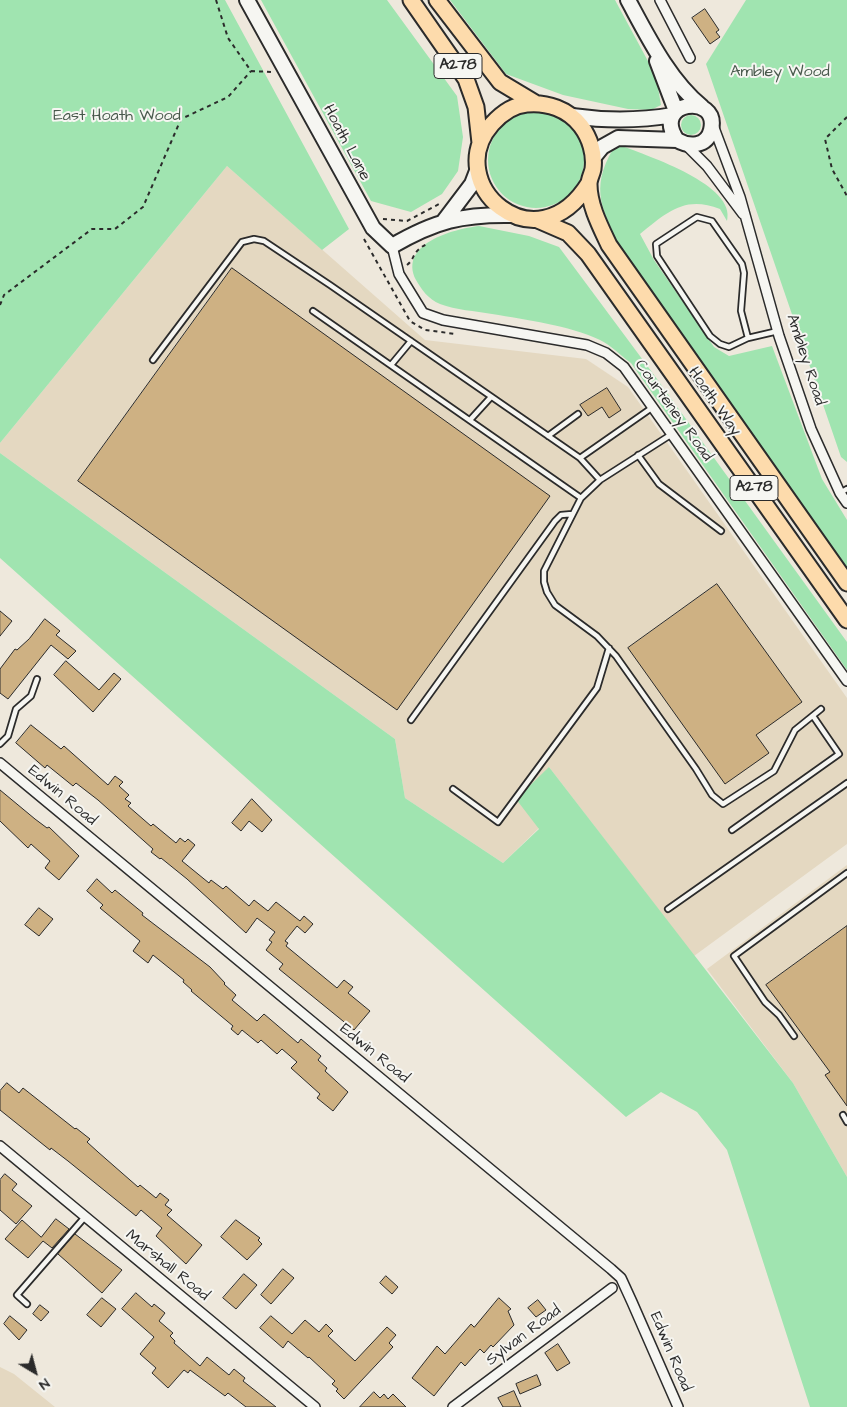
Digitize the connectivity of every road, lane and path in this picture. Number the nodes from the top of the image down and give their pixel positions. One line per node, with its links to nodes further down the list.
1 (216, 0): 9 (path)
2 (247, 0): 10 (street, Hoath Lane)
3 (411, 0): 17 (main road, A278)
4 (437, 0): 11 (main road, A278)
5 (628, 0): 7 (street)
6 (660, 0): 8 (street)
7 (648, 37): 12 (street); 14 (street)
8 (690, 58)
9 (251, 70): 10 (path); 31 (path)
10 (290, 77): 29 (street, Hoath Lane)
11 (535, 103): 13 (main road); 17 (main road)
12 (675, 113): 13 (street); 14 (street); 16 (street)
13 (572, 116): 18 (main road)
14 (708, 116): 16 (street); 27 (street, Ambley Road)
15 (847, 116): 21 (path)
16 (681, 142): 18 (street); 27 (street)
17 (480, 143): 19 (main road)
18 (593, 158): 20 (main road)
19 (477, 171): 23 (main road); 25 (street)
20 (589, 183): 26 (main road); 52 (main road, Hoath Way / A278)
21 (847, 196)
22 (445, 201): 24 (path)
23 (512, 215): 25 (street); 26 (main road)
24 (384, 219)
25 (444, 220): 29 (street)
26 (538, 220): 53 (main road, Hoath Way / A278)
27 (747, 221): 33 (street, Ambley Road)
28 (436, 239): 30 (path)
29 (392, 246): 39 (street, Courteney Road)
30 (410, 263)
31 (0, 304)
32 (313, 311): 37 (lane)
33 (778, 330): 34 (lane); 47 (street, Ambley Road)
34 (748, 338): 34 (lane)
35 (411, 341): 36 (lane); 37 (lane); 38 (lane)
36 (153, 360)
37 (391, 366): 41 (lane)
38 (492, 397): 41 (lane); 43 (lane)
39 (653, 407): 42 (street, Courteney Road); 45 (lane)
40 (578, 414): 43 (lane)
41 (470, 420): 48 (lane)
42 (672, 434): 44 (lane); 56 (street, Courteney Road)
43 (548, 436): 45 (lane)
44 (638, 455): 46 (lane); 51 (lane)
45 (580, 458): 46 (lane)
46 (600, 480): 48 (lane)
47 (843, 491): 49 (street, Ambley Road)
48 (581, 498): 50 (lane)
49 (847, 503)
50 (572, 514): 54 (lane); 59 (lane)
51 (721, 531)
52 (847, 583)
53 (847, 620)
54 (609, 648): 58 (lane); 63 (lane)
55 (37, 679): 60 (lane)
56 (847, 681)
57 (822, 709): 58 (lane)
58 (813, 716): 64 (lane)
59 (411, 720)
60 (0, 744)
61 (0, 763): 76 (street, Edwin Road)
62 (847, 783): 66 (lane)
63 (453, 789)
64 (732, 830)
65 (847, 873): 67 (lane)
66 (668, 909)
67 (794, 1036)
68 (843, 1115): 69 (lane)
69 (847, 1122)
70 (0, 1146): 71 (street, Marshall Road)
71 (84, 1218): 73 (lane); 74 (street, Marshall Road)
72 (612, 1288): 75 (street, Sylvan Road)
73 (27, 1304)
74 (315, 1407)
75 (453, 1407)
76 (678, 1407)

